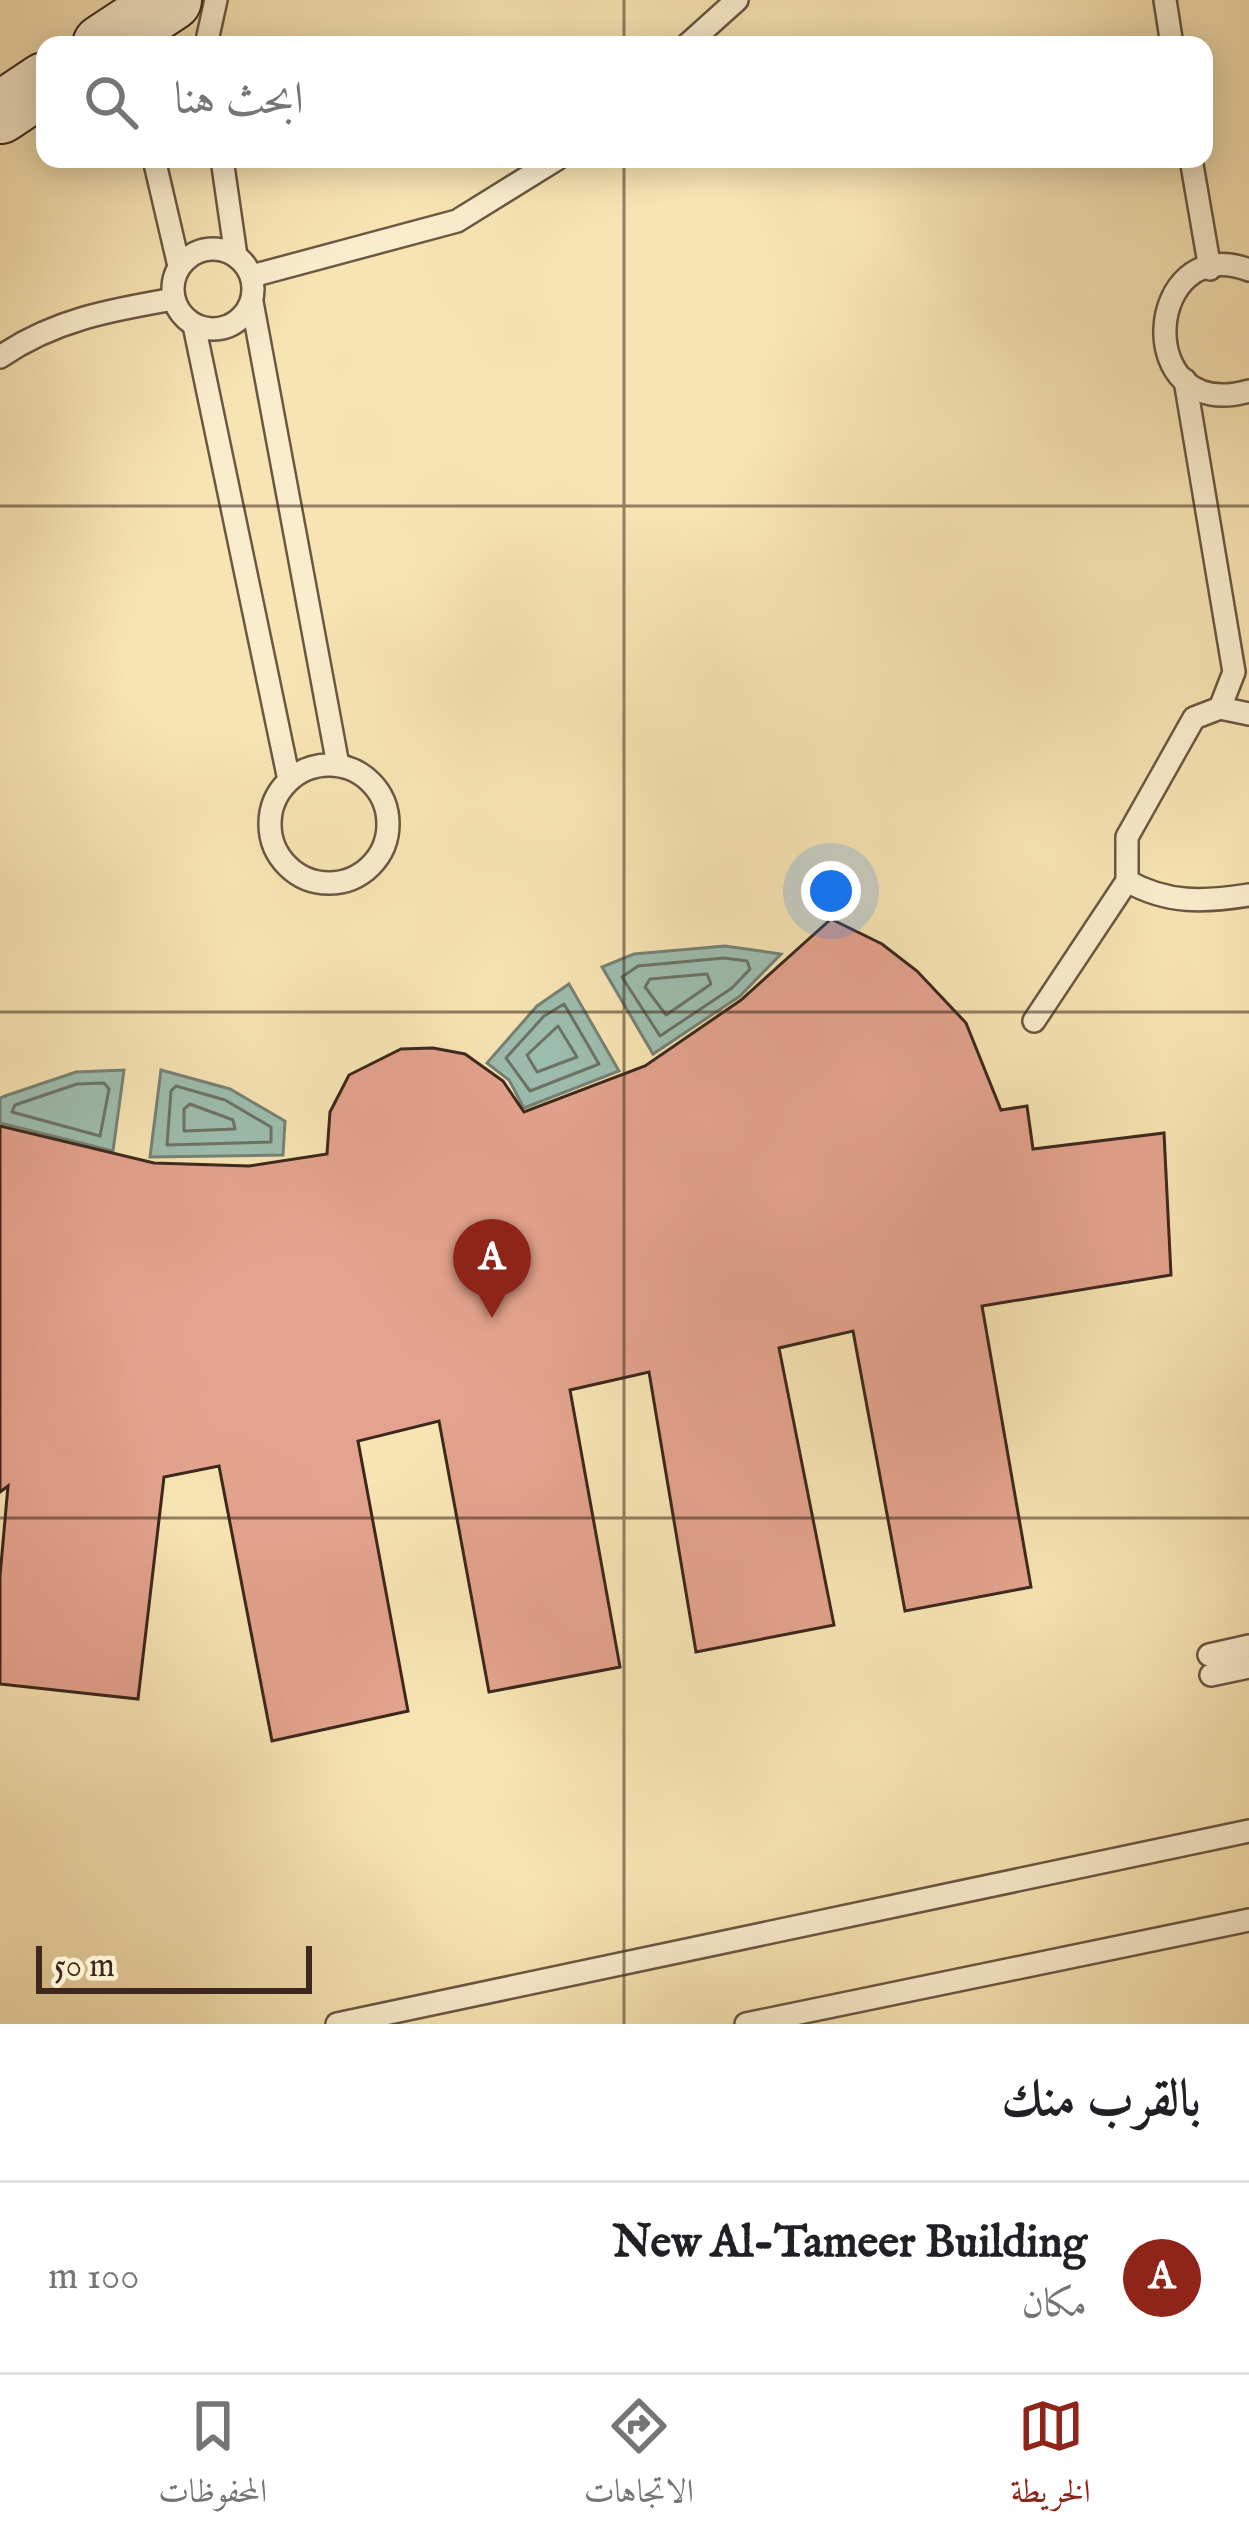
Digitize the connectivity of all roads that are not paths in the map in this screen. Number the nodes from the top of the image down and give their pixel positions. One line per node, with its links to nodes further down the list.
1 (171, 0): 5 (main road)
2 (216, 0): 6 (lane)
3 (737, 0): 7 (lane)
4 (1165, 0): 8 (lane)
5 (117, 36)
6 (208, 36)
7 (697, 36)
8 (1171, 36)
9 (156, 168): 14 (lane)
10 (223, 168): 13 (lane)
11 (542, 168): 17 (lane)
12 (1193, 168): 15 (lane)
13 (236, 256): 14 (lane); 17 (lane)
14 (179, 266): 18 (lane)
15 (1210, 269): 16 (lane); 22 (lane)
16 (1249, 270)
17 (252, 276): 19 (lane)
18 (174, 299): 20 (lane); 21 (lane)
19 (252, 302): 20 (lane); 26 (lane)
20 (194, 325): 27 (lane)
21 (0, 357)
22 (1185, 380): 23 (lane); 24 (lane)
23 (1249, 391)
24 (1220, 708): 25 (lane); 28 (lane)
25 (1249, 714)
26 (338, 765): 27 (lane); 27 (lane)
27 (289, 780)
28 (1127, 881): 29 (lane); 30 (lane)
29 (1249, 895)
30 (1034, 1021)
31 (1249, 1646): 32 (lane)
32 (1249, 1667)
33 (1249, 1831): 36 (lane)
34 (1249, 1920): 35 (lane)
35 (855, 2001): 37 (lane); 38 (lane)
36 (337, 2024)
37 (746, 2024)
38 (860, 2024)

